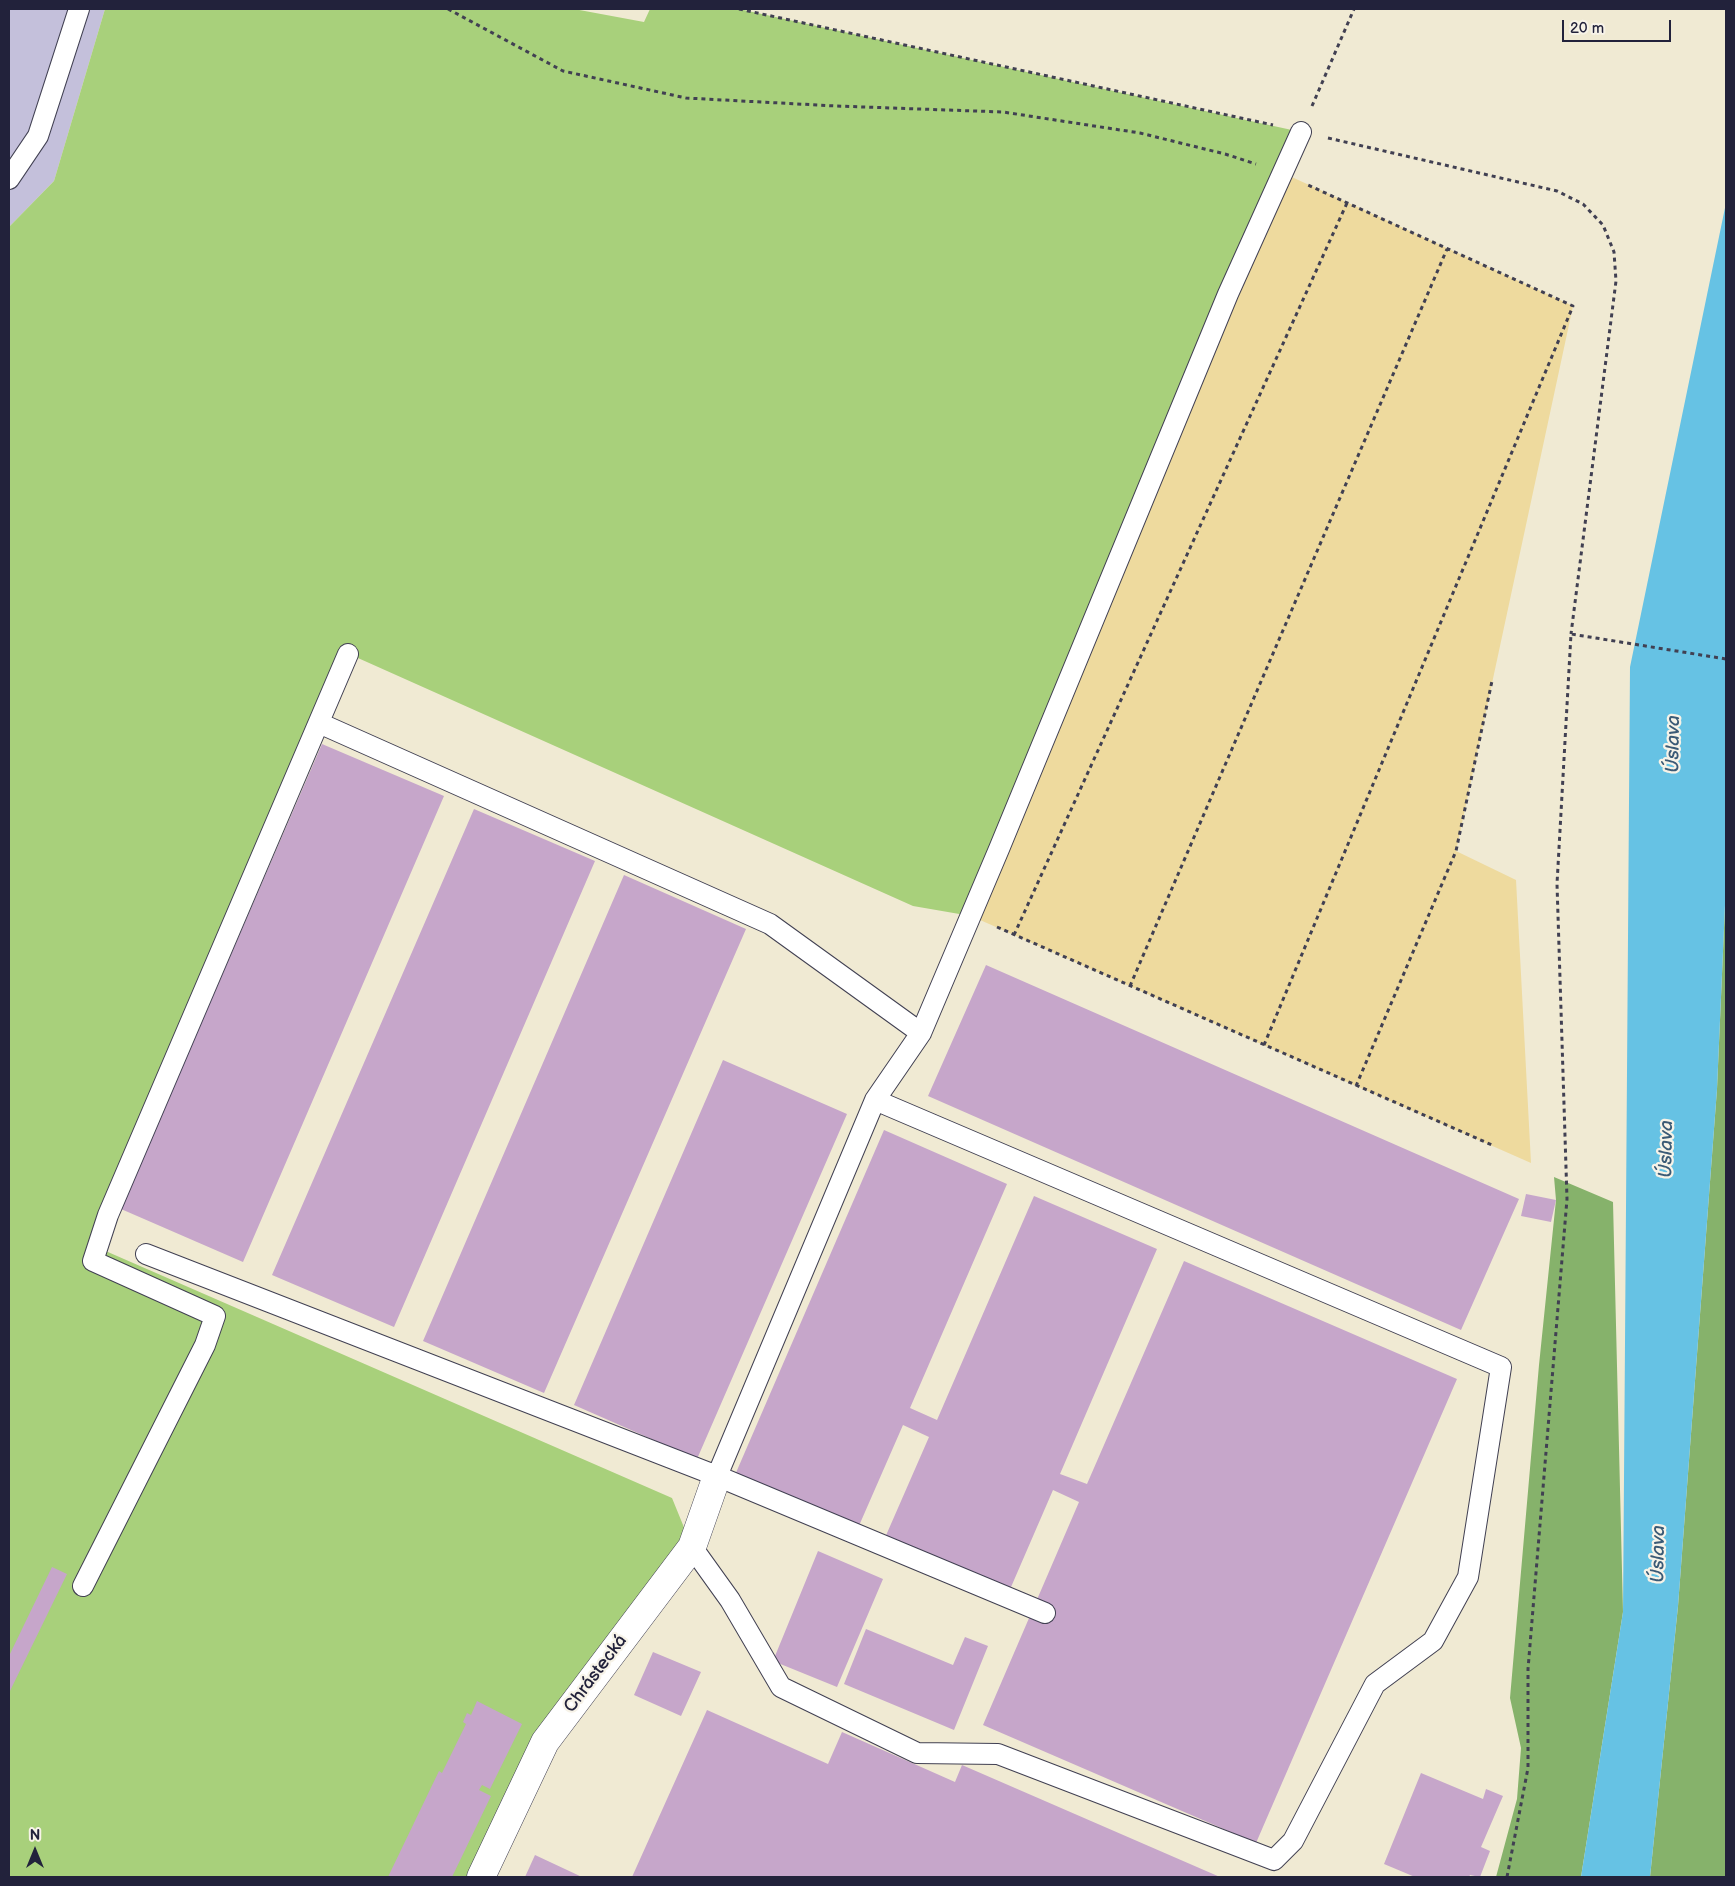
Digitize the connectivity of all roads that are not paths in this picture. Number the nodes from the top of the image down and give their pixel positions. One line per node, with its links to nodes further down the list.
1 (79, 9): 3 (lane)
2 (1301, 132): 6 (lane)
3 (9, 179)
4 (348, 654): 5 (lane)
5 (318, 723): 6 (lane); 11 (lane)
6 (921, 1033): 7 (lane)
7 (876, 1100): 9 (lane); 10 (lane)
8 (146, 1254): 9 (lane)
9 (717, 1476): 10 (street, Chrástecká); 12 (lane)
10 (692, 1547): 13 (street, Chrástecká)
11 (83, 1586)
12 (1045, 1613)
13 (481, 1877)

